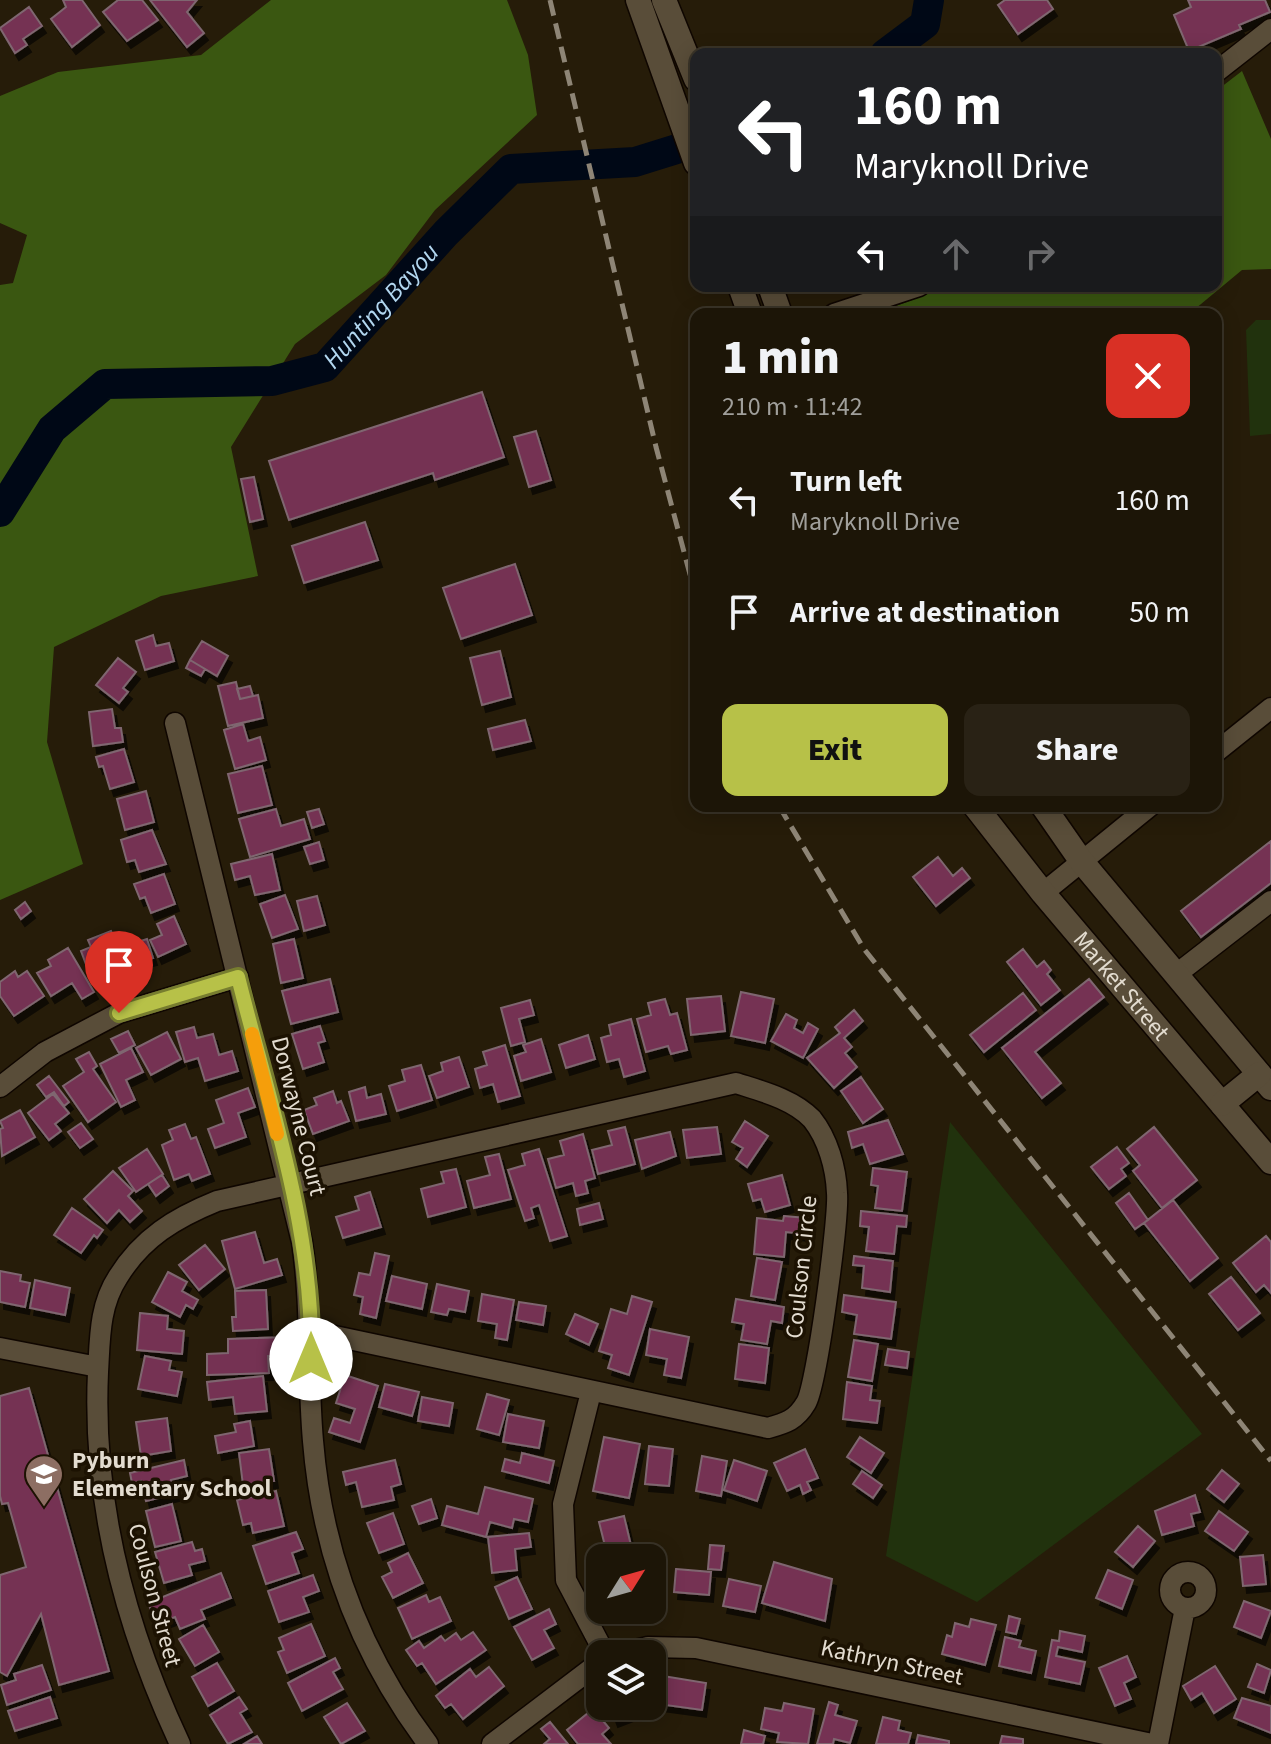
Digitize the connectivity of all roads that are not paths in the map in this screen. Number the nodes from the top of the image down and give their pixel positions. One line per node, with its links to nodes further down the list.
1 (638, 0): 6 (main road)
2 (664, 0): 4 (main road)
3 (1271, 29): 5 (street)
4 (690, 64)
5 (1222, 67)
6 (690, 146)
7 (901, 292): 8 (street)
8 (852, 308)
9 (1271, 708): 11 (street)
10 (175, 723): 19 (street, Dorwayne Court)
11 (1222, 747)
12 (980, 812): 16 (main road, Market Street)
13 (1047, 812): 15 (main road, Market Street)
14 (1143, 812): 15 (street)
15 (1082, 862): 16 (street); 18 (main road, Market Street)
16 (1043, 893): 22 (main road, Market Street)
17 (1271, 901): 18 (street)
18 (1178, 973): 20 (main road, Market Street)
19 (238, 977): 21 (street); 24 (street, Dorwayne Court)
20 (1265, 1081): 22 (main road)
21 (0, 1087)
22 (1222, 1104): 23 (main road, Market Street)
23 (1271, 1162)
24 (290, 1185): 25 (street, Dorwayne Court); 27 (street, Coulson Street); 28 (street, Coulson Circle)
25 (311, 1331): 28 (street, Coulson Circle); 34 (street, Dorwayne Court)
26 (0, 1348): 27 (street)
27 (98, 1367): 33 (street, Coulson Street)
28 (591, 1392): 30 (street)
29 (1185, 1608): 36 (street)
30 (598, 1640)
31 (666, 1647): 36 (street, Kathryn Street)
32 (586, 1673): 35 (street)
33 (180, 1744)
34 (428, 1744)
35 (492, 1744)
36 (1155, 1744)

